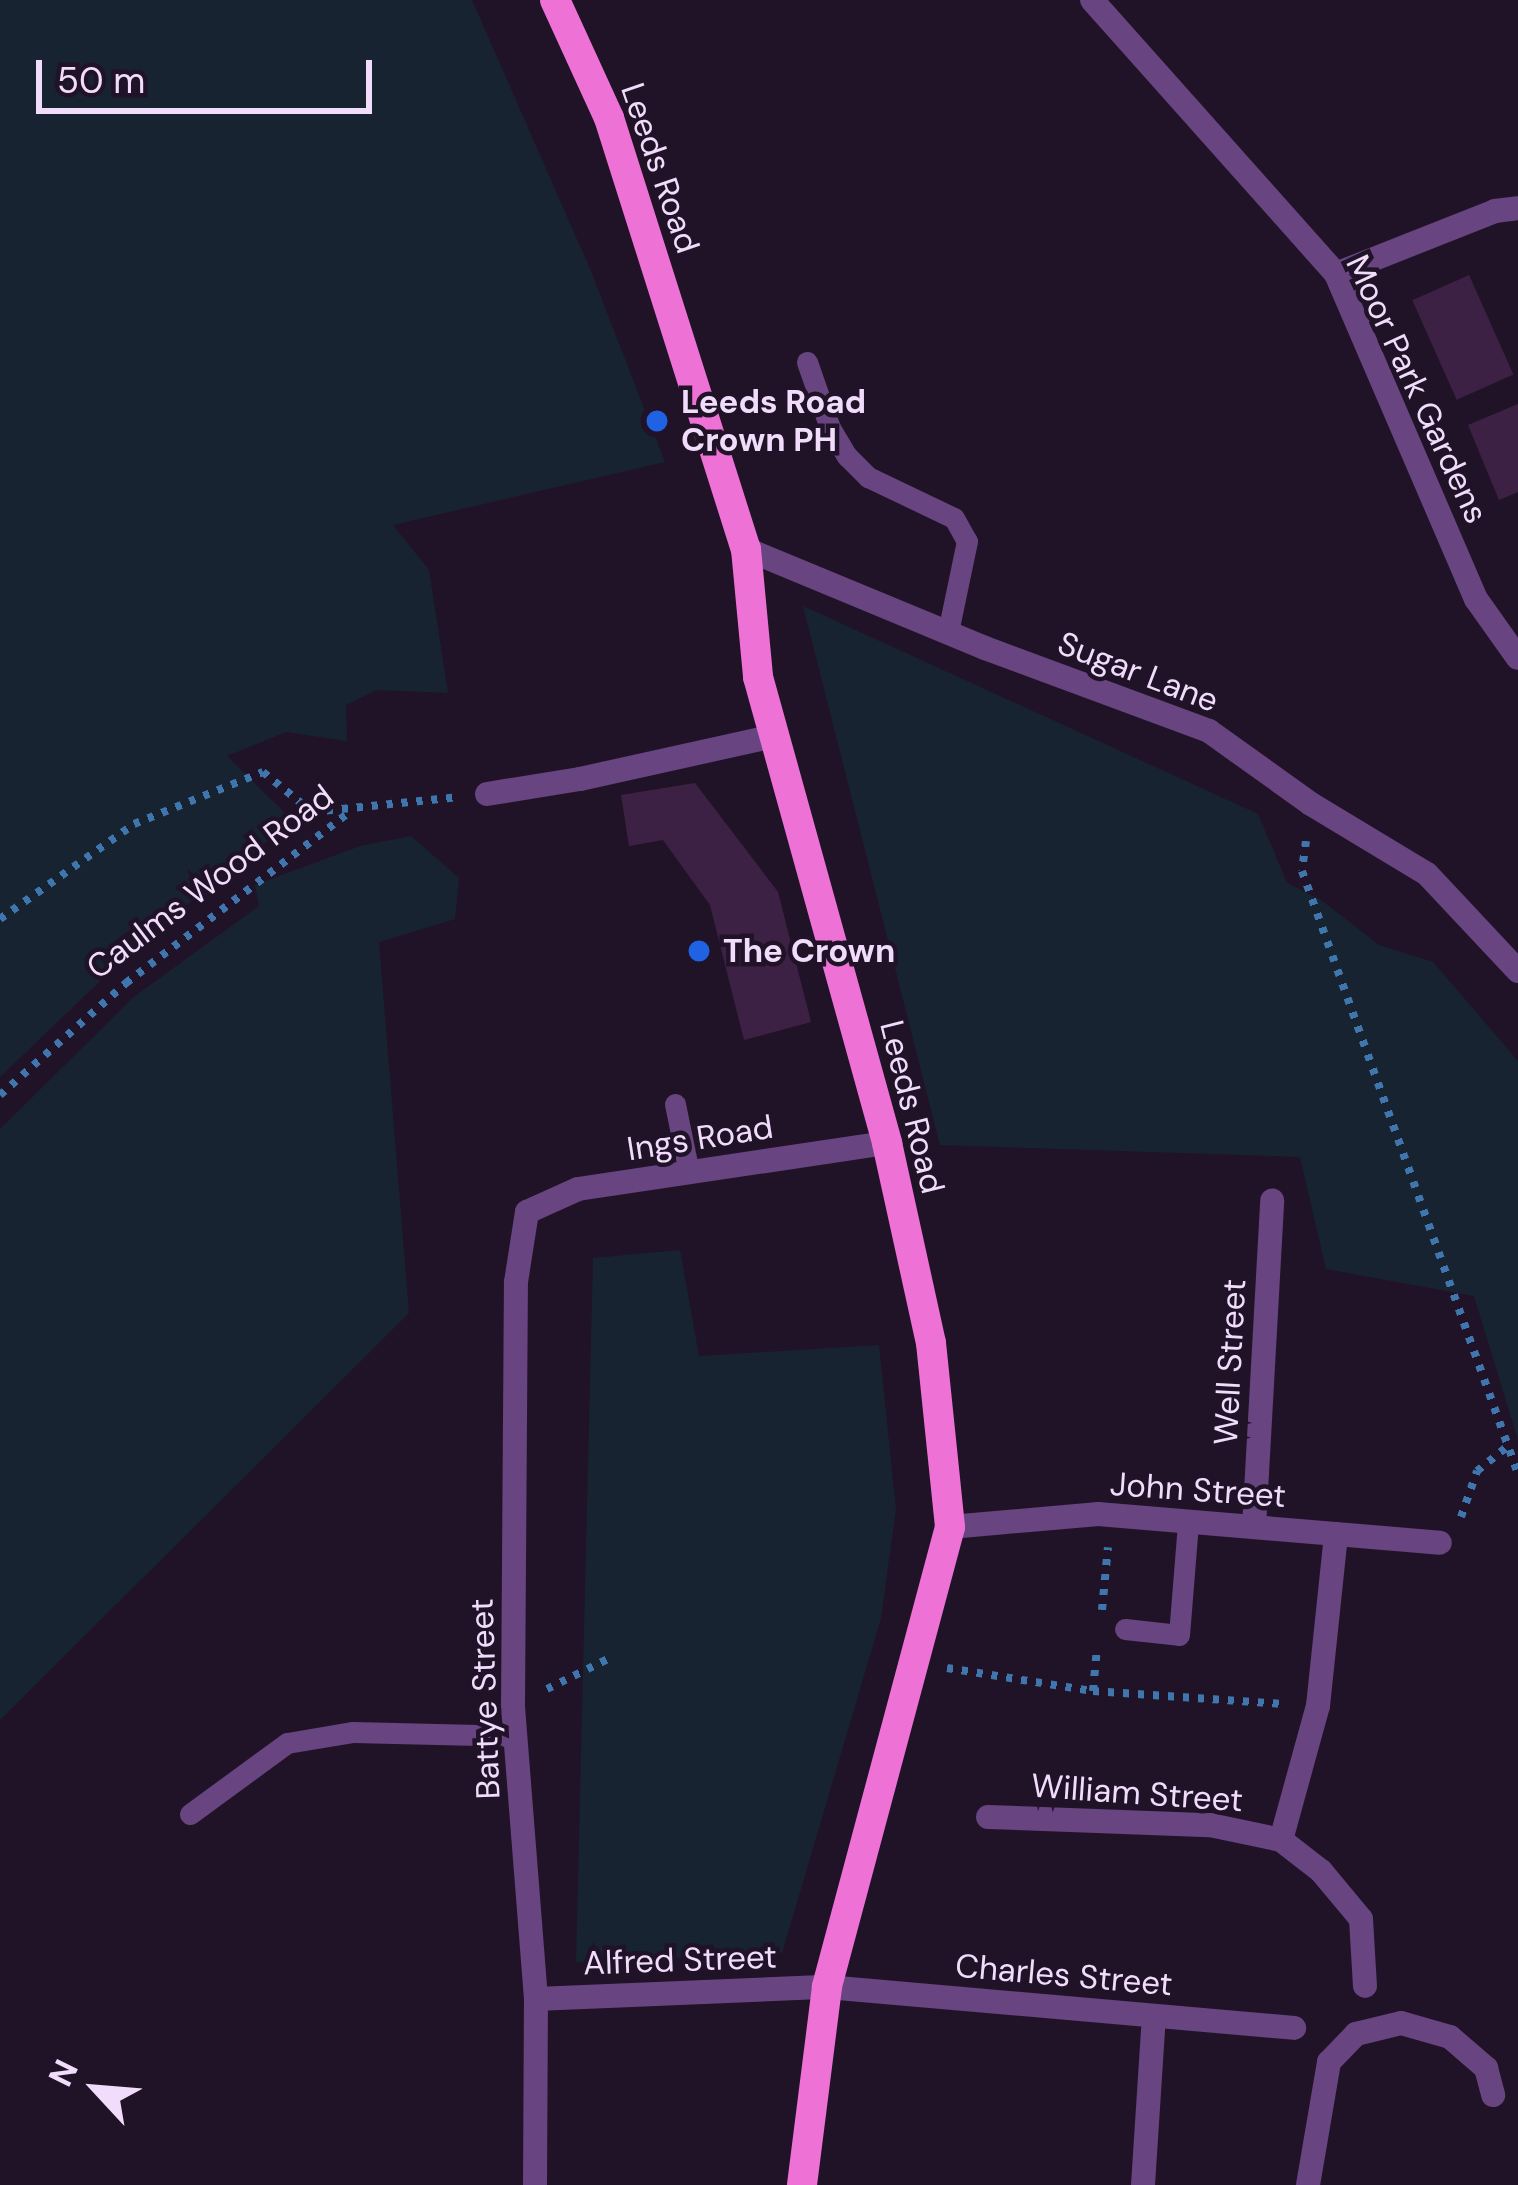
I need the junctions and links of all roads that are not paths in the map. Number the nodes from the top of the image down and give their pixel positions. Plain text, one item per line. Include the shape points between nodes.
1 (555, 0) edge
2 (1092, 0) edge
3 (1518, 208) edge
4 (1336, 274) junction
5 (807, 362) dead end
6 (746, 548) junction
7 (948, 632) junction
8 (1518, 658) edge
9 (774, 736) junction
10 (487, 794) road end
11 (1518, 971) edge
12 (675, 1104) dead end
13 (887, 1143) junction
14 (689, 1173) junction
15 (1272, 1200) dead end
16 (527, 1212) joint
17 (1189, 1522) junction
18 (950, 1527) junction
19 (1254, 1527) junction
20 (1336, 1534) junction
21 (1440, 1543) road end
22 (1125, 1629) dead end
23 (516, 1736) junction
24 (190, 1814) dead end
25 (988, 1816) dead end
26 (1281, 1840) junction
27 (1365, 1986) dead end
28 (827, 1987) junction
29 (536, 1999) junction
30 (1154, 2016) junction
31 (1294, 2028) dead end
32 (1493, 2095) dead end
33 (535, 2185) edge
34 (802, 2185) edge
35 (1143, 2185) edge
36 (1308, 2185) edge

1 - 6 main road, Leeds Road via 609,118
2 - 4 street, Moor Park Gardens
3 - 4 street
4 - 8 street, Moor Park Gardens via 1476,599
5 - 7 lane via 847,456 868,477 954,518 967,541
6 - 7 street, Sugar Lane
6 - 9 main road, Leeds Road via 758,677
7 - 11 street, Sugar Lane via 1209,731 1427,874
9 - 10 street
9 - 13 main road, Leeds Road
12 - 14 lane
13 - 14 street, Ings Road
13 - 18 main road, Leeds Road via 931,1343
14 - 16 street, Ings Road via 578,1189
15 - 19 street, Well Street
16 - 23 street, Battye Street via 516,1282
17 - 18 street, John Street via 1098,1514
17 - 19 street, John Street
17 - 22 lane via 1179,1635
18 - 28 main road, Leeds Road
19 - 20 street, John Street
20 - 21 street, John Street
20 - 26 street, William Street via 1318,1706
23 - 24 lane via 353,1732 287,1743
23 - 29 street, Battye Street
25 - 26 street, William Street via 1210,1825
26 - 27 street, William Street via 1321,1871 1361,1919
28 - 29 street, Alfred Street
28 - 30 street, Charles Street
28 - 34 main road, Leeds Road
29 - 33 street, Battye Street
30 - 31 street, Charles Street
30 - 35 street
32 - 36 street via 1486,2068 1450,2037 1401,2023 1356,2034 1329,2062

